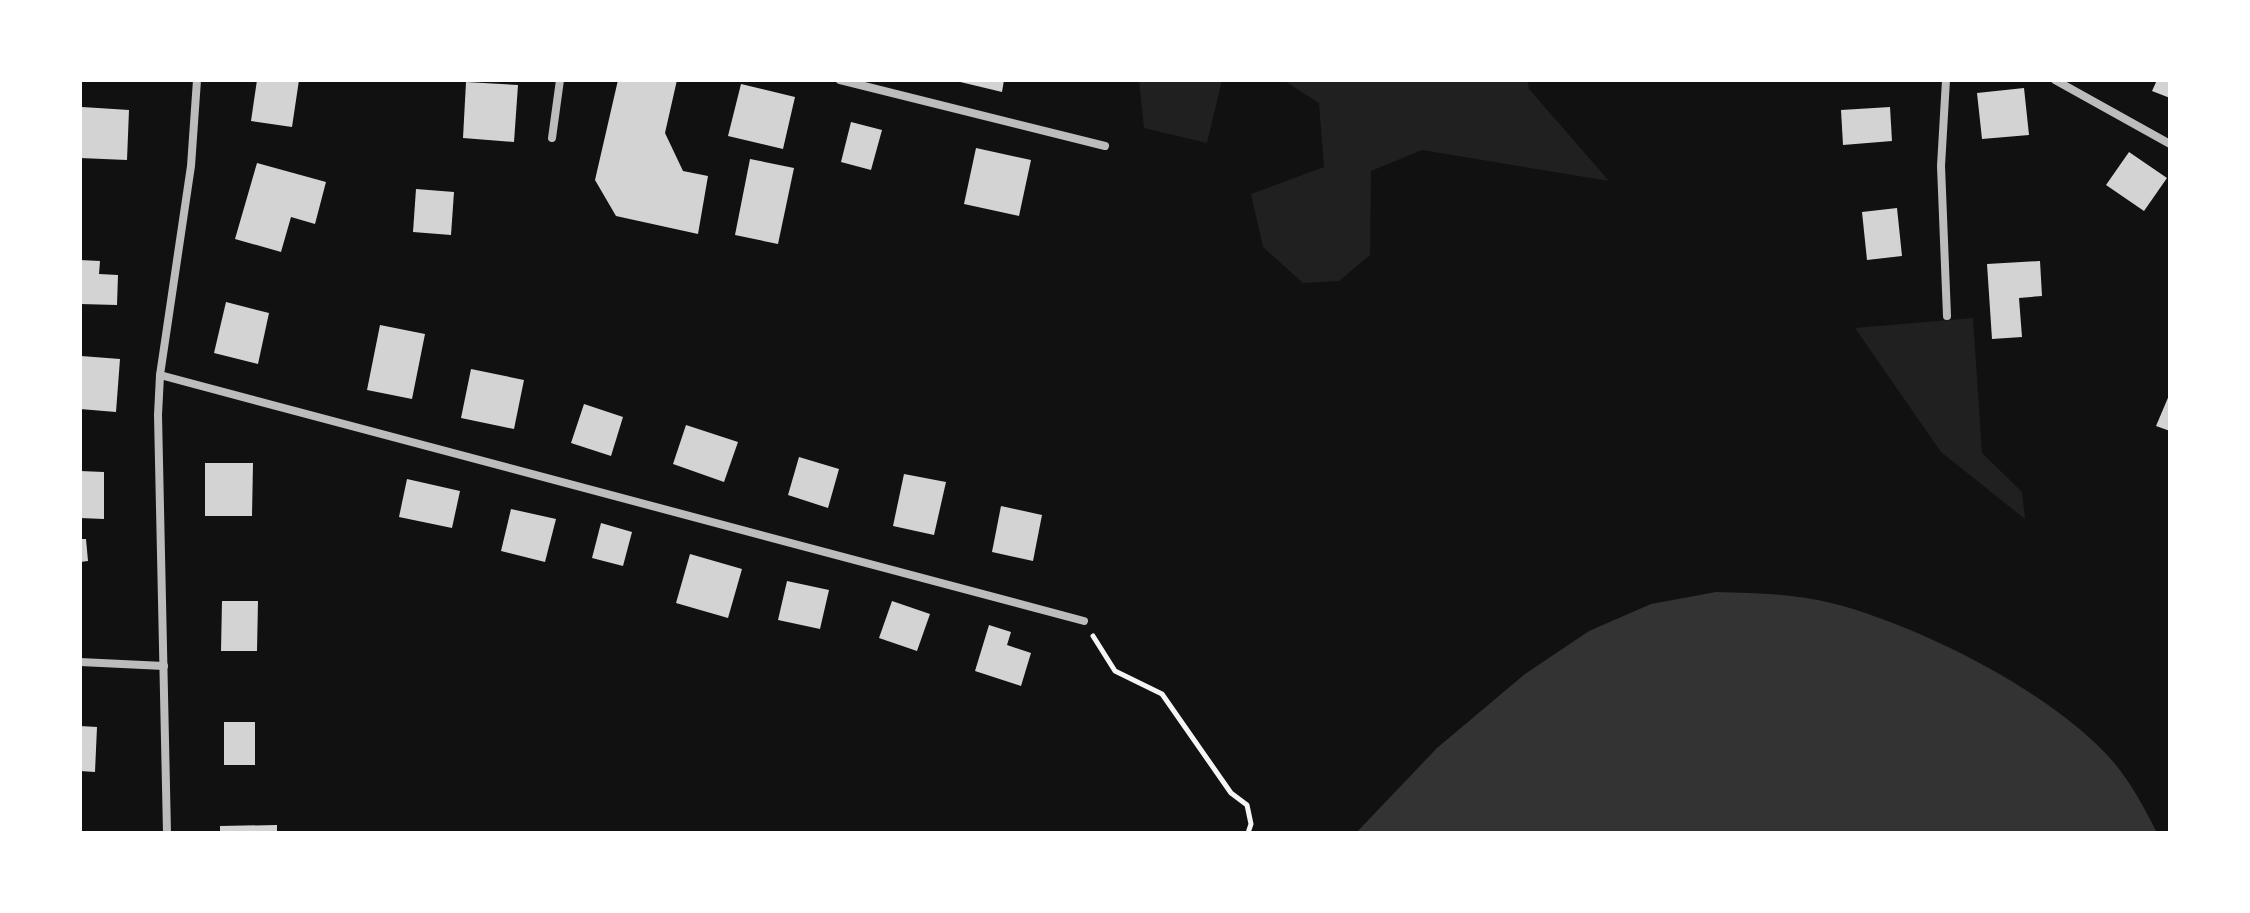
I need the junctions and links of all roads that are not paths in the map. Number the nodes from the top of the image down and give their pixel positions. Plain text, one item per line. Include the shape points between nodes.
1 (197, 80) edge
2 (560, 80) edge
3 (840, 80) edge
4 (1946, 80) edge
5 (2055, 80) edge
6 (552, 138) dead end
7 (2170, 144) edge
8 (1105, 146) dead end
9 (1947, 316) dead end
10 (160, 375) junction
11 (1084, 621) road end
12 (80, 662) edge
13 (164, 666) junction
14 (167, 833) edge

1 - 10 street via 191,166
2 - 6 street
3 - 8 street
4 - 9 street via 1941,166
5 - 7 street
10 - 11 street
10 - 13 street
12 - 13 street
13 - 14 street

